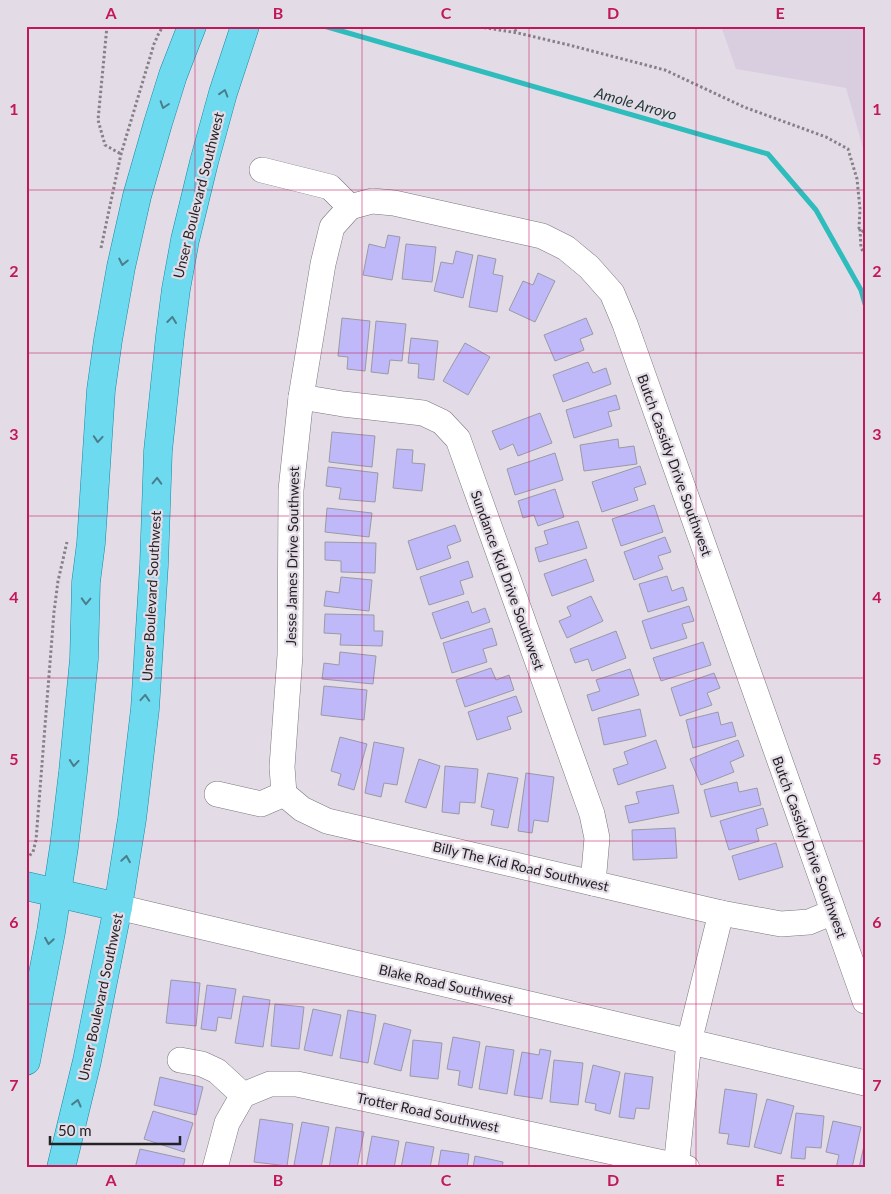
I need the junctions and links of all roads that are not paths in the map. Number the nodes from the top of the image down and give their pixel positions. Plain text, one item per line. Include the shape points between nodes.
1 (192, 26) edge
2 (244, 31) edge
3 (262, 170) dead end
4 (350, 207) junction
5 (301, 397) junction
6 (217, 794) dead end
7 (284, 794) junction
8 (593, 883) junction
9 (26, 886) edge
10 (57, 893) junction
11 (118, 907) junction
12 (834, 912) junction
13 (721, 913) junction
14 (865, 1001) edge
15 (689, 1042) junction
16 (180, 1060) dead end
17 (26, 1061) edge
18 (865, 1083) edge
19 (243, 1096) junction
20 (680, 1167) edge
21 (61, 1168) edge
22 (215, 1168) edge

1 -> 10 main road via 137,196 108,340 86,582 84,659
11 -> 2 main road, Unser Boulevard Southwest via 145,709 158,451 176,289 204,162
3 - 4 street via 330,187
4 - 5 street, Jesse James Drive Southwest via 332,227
4 - 12 street, Butch Cassidy Drive Southwest via 372,201 394,202 542,236 574,254 612,293
5 - 7 street, Jesse James Drive Southwest via 291,490 290,655 282,767
5 - 8 street, Sundance Kid Drive Southwest via 423,413 442,422 458,439 592,814 598,838
6 - 7 street via 261,804
7 - 8 street, Billy The Kid Road Southwest via 302,809 327,821
8 - 13 street, Billy The Kid Road Southwest
9 - 10 main road, Blake Road Southwest
10 - 11 main road, Blake Road Southwest
10 -> 17 main road
11 - 15 street, Blake Road Southwest
21 -> 11 main road, Unser Boulevard Southwest via 87,1062
12 - 13 street, Billy The Kid Road Southwest via 809,922 781,924
12 - 14 street, Butch Cassidy Drive Southwest
13 - 15 street
15 - 18 street, Blake Road Southwest
15 - 20 street
16 - 19 street via 217,1071
19 - 20 street, Trotter Road Southwest via 270,1084 297,1084
19 - 22 street via 227,1123

